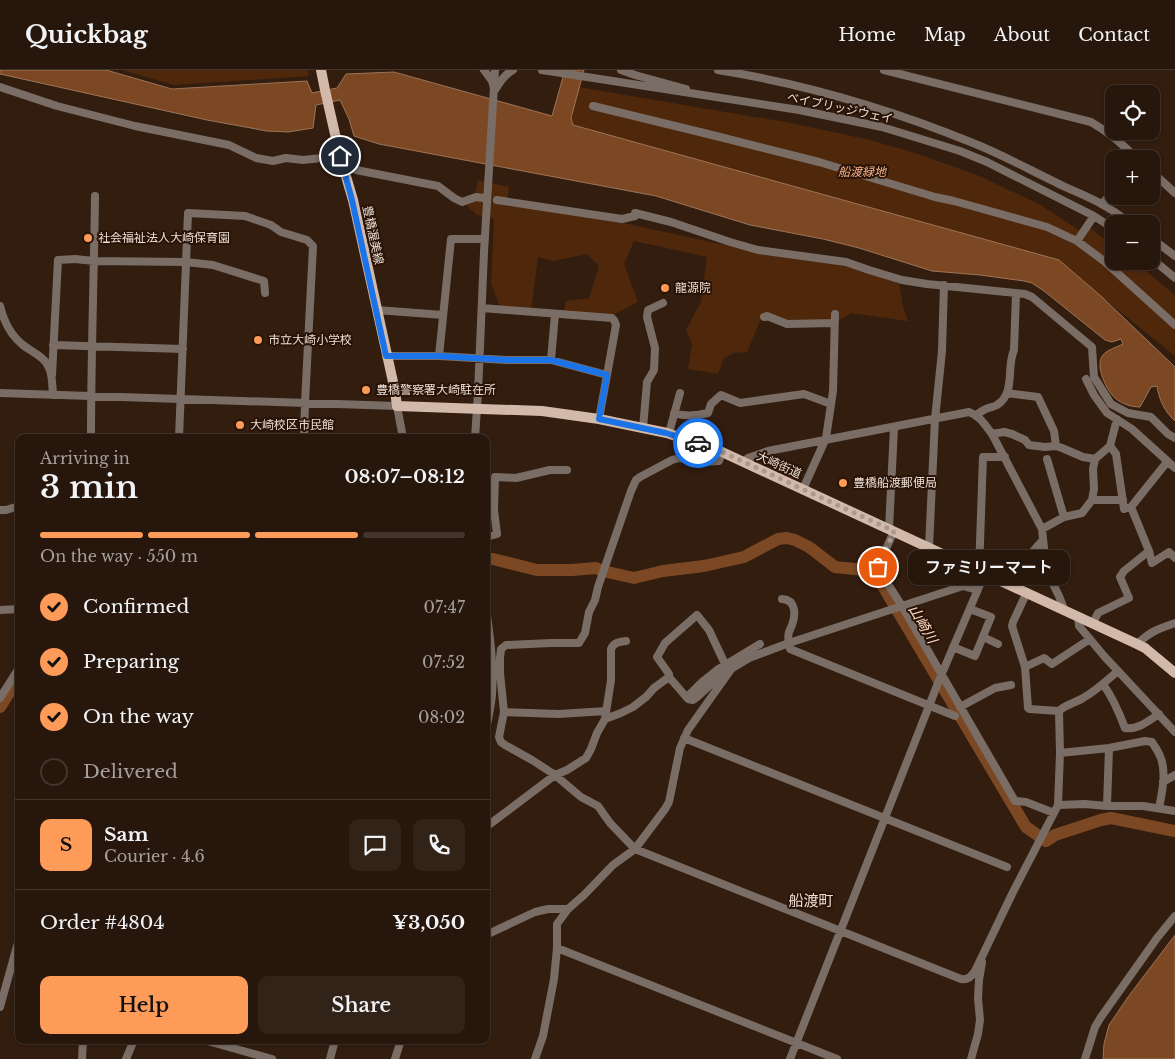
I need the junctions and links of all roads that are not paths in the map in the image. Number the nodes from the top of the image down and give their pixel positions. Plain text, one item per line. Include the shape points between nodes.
1 (484, 70) edge
2 (495, 70) edge
3 (513, 70) edge
4 (542, 70) edge
5 (621, 70) edge
6 (718, 70) edge
7 (885, 70) edge
8 (321, 71) edge
9 (0, 87) edge
10 (495, 90) junction
11 (707, 95) junction
12 (593, 106) dead end
13 (1129, 150) edge
14 (341, 158) junction
15 (1160, 180) edge
16 (1175, 193) edge
17 (95, 196) dead end
18 (483, 198) dead end
19 (498, 200) dead end
20 (1105, 200) edge
21 (1102, 204) junction
22 (1118, 215) edge
23 (1094, 216) junction
24 (1105, 223) edge
25 (485, 239) junction
26 (1077, 241) junction
27 (1160, 245) edge
28 (1175, 256) edge
29 (94, 261) junction
30 (186, 262) junction
31 (1160, 266) edge
32 (1175, 278) edge
33 (944, 286) junction
34 (265, 293) dead end
35 (1016, 294) junction
36 (663, 303) dead end
37 (0, 306) edge
38 (482, 308) junction
39 (377, 310) junction
40 (555, 314) junction
41 (835, 314) dead end
42 (443, 315) junction
43 (764, 317) dead end
44 (834, 323) junction
45 (1175, 325) edge
46 (54, 345) junction
47 (92, 346) junction
48 (183, 349) junction
49 (386, 356) junction
50 (439, 356) junction
51 (480, 358) junction
52 (551, 360) junction
53 (52, 375) junction
54 (607, 375) junction
55 (1086, 379) dead end
56 (0, 393) edge
57 (1007, 393) junction
58 (680, 394) dead end
59 (53, 395) junction
60 (91, 396) junction
61 (181, 399) junction
62 (305, 403) junction
63 (831, 404) junction
64 (397, 406) junction
65 (478, 409) junction
66 (1120, 409) junction
67 (674, 413) junction
68 (976, 414) junction
69 (1116, 418) junction
70 (599, 419) junction
71 (936, 419) junction
72 (643, 428) junction
73 (894, 428) junction
74 (669, 433) junction
75 (91, 434) edge
76 (179, 434) edge
77 (304, 434) edge
78 (402, 434) edge
79 (475, 434) edge
80 (992, 434) junction
81 (1175, 438) edge
82 (824, 441) junction
83 (1056, 446) junction
84 (1110, 446) junction
85 (722, 452) junction
86 (1005, 457) junction
87 (1047, 459) dead end
88 (1094, 459) junction
89 (743, 462) junction
90 (1167, 462) junction
91 (1175, 468) edge
92 (567, 470) dead end
93 (803, 489) junction
94 (1092, 500) junction
95 (1123, 500) junction
96 (15, 507) edge
97 (1131, 507) junction
98 (0, 510) edge
99 (1064, 517) junction
100 (1042, 529) junction
101 (891, 530) junction
102 (490, 536) edge
103 (1043, 540) junction
104 (929, 548) junction
105 (1149, 551) junction
106 (1175, 558) edge
107 (982, 572) junction
108 (1006, 582) junction
109 (977, 590) junction
110 (1027, 592) junction
111 (782, 599) dead end
112 (898, 607) junction
113 (15, 609) edge
114 (970, 609) junction
115 (1064, 609) junction
116 (0, 610) edge
117 (1078, 616) junction
118 (1093, 623) junction
119 (1175, 623) edge
120 (983, 637) junction
121 (1090, 639) junction
122 (626, 641) dead end
123 (789, 643) junction
124 (760, 644) dead end
125 (998, 644) dead end
126 (1137, 644) junction
127 (953, 647) junction
128 (729, 666) junction
129 (1025, 667) junction
130 (490, 668) edge
131 (1118, 671) junction
132 (1175, 672) edge
133 (500, 673) junction
134 (15, 674) edge
135 (490, 677) edge
136 (669, 677) junction
137 (940, 680) junction
138 (1103, 684) junction
139 (1011, 685) dead end
140 (0, 698) edge
141 (490, 707) edge
142 (929, 707) junction
143 (960, 707) junction
144 (1058, 711) junction
145 (504, 712) junction
146 (1159, 714) junction
147 (606, 715) junction
148 (955, 716) dead end
149 (1141, 726) junction
150 (1175, 732) edge
151 (684, 738) junction
152 (1145, 741) junction
153 (1109, 748) junction
154 (1060, 753) junction
155 (1175, 775) edge
156 (555, 776) junction
157 (1163, 782) junction
158 (1058, 805) junction
159 (1107, 806) junction
160 (1159, 808) junction
161 (1175, 811) edge
162 (1054, 813) junction
163 (885, 817) junction
164 (490, 824) edge
165 (635, 849) junction
166 (1007, 867) dead end
167 (568, 909) junction
168 (1175, 916) edge
169 (840, 931) junction
170 (490, 933) edge
171 (557, 948) junction
172 (984, 952) junction
173 (15, 953) edge
174 (0, 1007) edge
175 (796, 1043) junction
176 (83, 1044) edge
177 (132, 1044) edge
178 (218, 1044) edge
179 (334, 1044) edge
180 (400, 1044) edge
181 (82, 1059) edge
182 (126, 1059) edge
183 (272, 1059) edge
184 (330, 1059) edge
185 (395, 1059) edge
186 (535, 1059) edge
187 (790, 1059) edge
188 (837, 1059) edge
189 (970, 1059) edge
190 (1085, 1059) edge

1 - 10 street
2 - 10 street
3 - 10 street
4 - 11 street, ベイブリッジウェイ
5 - 11 street
6 - 21 street, ベイブリッジウェイ via 817,90 916,121 973,143
7 - 13 street via 1091,122
8 - 14 main road, 豊橋渥美線
9 - 14 street via 57,106 229,145 256,158 273,161
10 - 25 street
11 - 23 street, ベイブリッジウェイ via 851,120 920,138 987,162
12 - 26 street via 820,162 1047,227
14 - 18 street via 353,156 356,170 438,186 462,202
14 - 39 main road, 豊橋渥美線
15 - 16 street
17 - 29 street
19 - 33 street via 622,219 635,216 635,213 758,250 846,262 902,280
20 - 21 street
21 - 22 street, ベイブリッジウェイ
23 - 24 street, ベイブリッジウェイ
23 - 26 street
25 - 38 street
25 - 42 street via 451,239
26 - 45 street
27 - 28 street
29 - 30 street
29 - 46 street via 58,260
29 - 47 street
30 - 34 street via 213,265 264,281
30 - 48 street
30 - 62 street via 188,213 245,216 307,240 313,246
31 - 32 street
33 - 35 street
33 - 71 street
35 - 57 street via 1014,350
35 - 66 street via 1032,297 1092,347 1094,377 1111,404
36 - 72 street via 648,310 655,348 654,370 647,382
37 - 53 street via 4,322 14,336 46,362
38 - 40 street
38 - 51 street
39 - 42 street
39 - 49 main road, 豊橋渥美線
40 - 52 street
40 - 54 street via 614,320 616,325
41 - 44 street
42 - 50 street
43 - 44 street via 787,324
44 - 63 street
46 - 47 street
46 - 53 street
47 - 48 street
47 - 60 street
48 - 61 street
49 - 50 street
49 - 64 main road, 豊橋渥美線
50 - 51 street
51 - 52 street
51 - 65 street
52 - 54 street
53 - 59 street
54 - 70 street
55 - 69 street via 1107,413
56 - 59 street
57 - 68 street via 998,405
57 - 83 street via 1038,397 1054,431
58 - 67 street
59 - 60 street
60 - 61 street
60 - 75 street
61 - 62 street
61 - 76 street
62 - 64 street
62 - 77 street
63 - 67 street via 804,394 740,403 721,395 711,404 708,413 695,416
63 - 82 street
64 - 65 main road, 大崎街道
64 - 78 street
65 - 70 main road, 大崎街道 via 542,411
65 - 79 street
66 - 69 street
66 - 81 street via 1151,417
67 - 74 street
68 - 71 street via 969,412
68 - 80 street
69 - 84 street
69 - 90 street
70 - 72 main road, 大崎街道
71 - 73 street
71 - 104 street
72 - 74 main road, 大崎街道
73 - 82 street
73 - 101 street
74 - 85 main road, 大崎街道
80 - 83 street via 1004,432 1030,445
80 - 86 street
82 - 89 street via 768,452
82 - 93 street
83 - 88 street
84 - 88 street
84 - 95 street via 1116,454
85 - 89 main road, 大崎街道
85 - 133 street via 719,460 672,460 636,480 579,643 506,645 501,648
86 - 100 street
86 - 107 street via 983,456
87 - 99 street
88 - 94 street
89 - 93 main road, 大崎街道
90 - 91 street
90 - 97 street
92 - 102 street via 550,470 516,478 495,477 497,534
93 - 101 main road, 大崎街道
94 - 95 street
94 - 99 street via 1082,513
95 - 97 street via 1124,509
96 - 98 street
97 - 105 street
99 - 100 street
100 - 103 street
101 - 104 main road, 大崎街道
101 - 112 street via 878,567
103 - 108 street
103 - 115 street via 1046,567
104 - 107 main road, 大崎街道
105 - 106 street via 1152,563 1169,552
105 - 118 street via 1120,577 1130,598 1098,613
107 - 108 main road, 大崎街道
107 - 109 street
108 - 110 main road, 大崎街道
109 - 112 street via 963,586
109 - 114 street
110 - 115 main road, 大崎街道
110 - 129 street via 1012,626
111 - 123 street via 789,600 794,609
112 - 123 street
112 - 137 street
113 - 116 street
114 - 120 street via 991,618
114 - 127 street
115 - 117 main road, 大崎街道
117 - 118 main road, 大崎街道
117 - 121 street via 1079,626
118 - 126 main road, 大崎街道
119 - 126 street via 1157,628
120 - 125 street
120 - 127 street via 975,656
121 - 129 street via 1052,664 1044,658
121 - 131 street
122 - 147 street via 616,643 612,649
123 - 128 street
123 - 142 street via 790,649
124 - 128 street
126 - 132 main road, 大崎街道
127 - 137 street
128 - 136 street via 692,700
128 - 136 street via 709,630 696,615 665,643 657,657
128 - 151 street
129 - 144 street via 1029,709
130 - 133 street
131 - 138 street
131 - 146 street
133 - 145 street
134 - 140 street
135 - 141 street
136 - 147 street via 634,707
137 - 142 street
137 - 143 street
138 - 144 street
138 - 149 street via 1116,704 1125,728
139 - 143 street via 995,688
142 - 148 street
142 - 163 street
143 - 162 street via 1015,801
144 - 154 street
145 - 147 street
145 - 156 street via 501,742
146 - 149 street
146 - 150 street
147 - 156 street via 586,758
149 - 152 street
151 - 163 street
151 - 165 street via 667,806
152 - 153 street
152 - 157 street via 1152,742 1161,758
153 - 154 street
153 - 159 street
154 - 158 street
155 - 157 street
156 - 164 street
156 - 165 street via 598,806
157 - 160 street
158 - 159 street
158 - 162 street
159 - 160 street
160 - 161 street
162 - 172 street
163 - 166 street
163 - 169 street
165 - 167 street via 613,865
165 - 169 street
167 - 170 street via 534,912
167 - 171 street via 558,924
168 - 190 street via 1095,1027
169 - 172 street via 966,980 971,977
169 - 175 street
171 - 175 street
171 - 186 street via 545,1026
172 - 189 street via 979,980 980,1020
173 - 174 street
175 - 187 street
175 - 188 street
176 - 181 street
177 - 182 street
178 - 183 street
179 - 184 street
180 - 185 street

